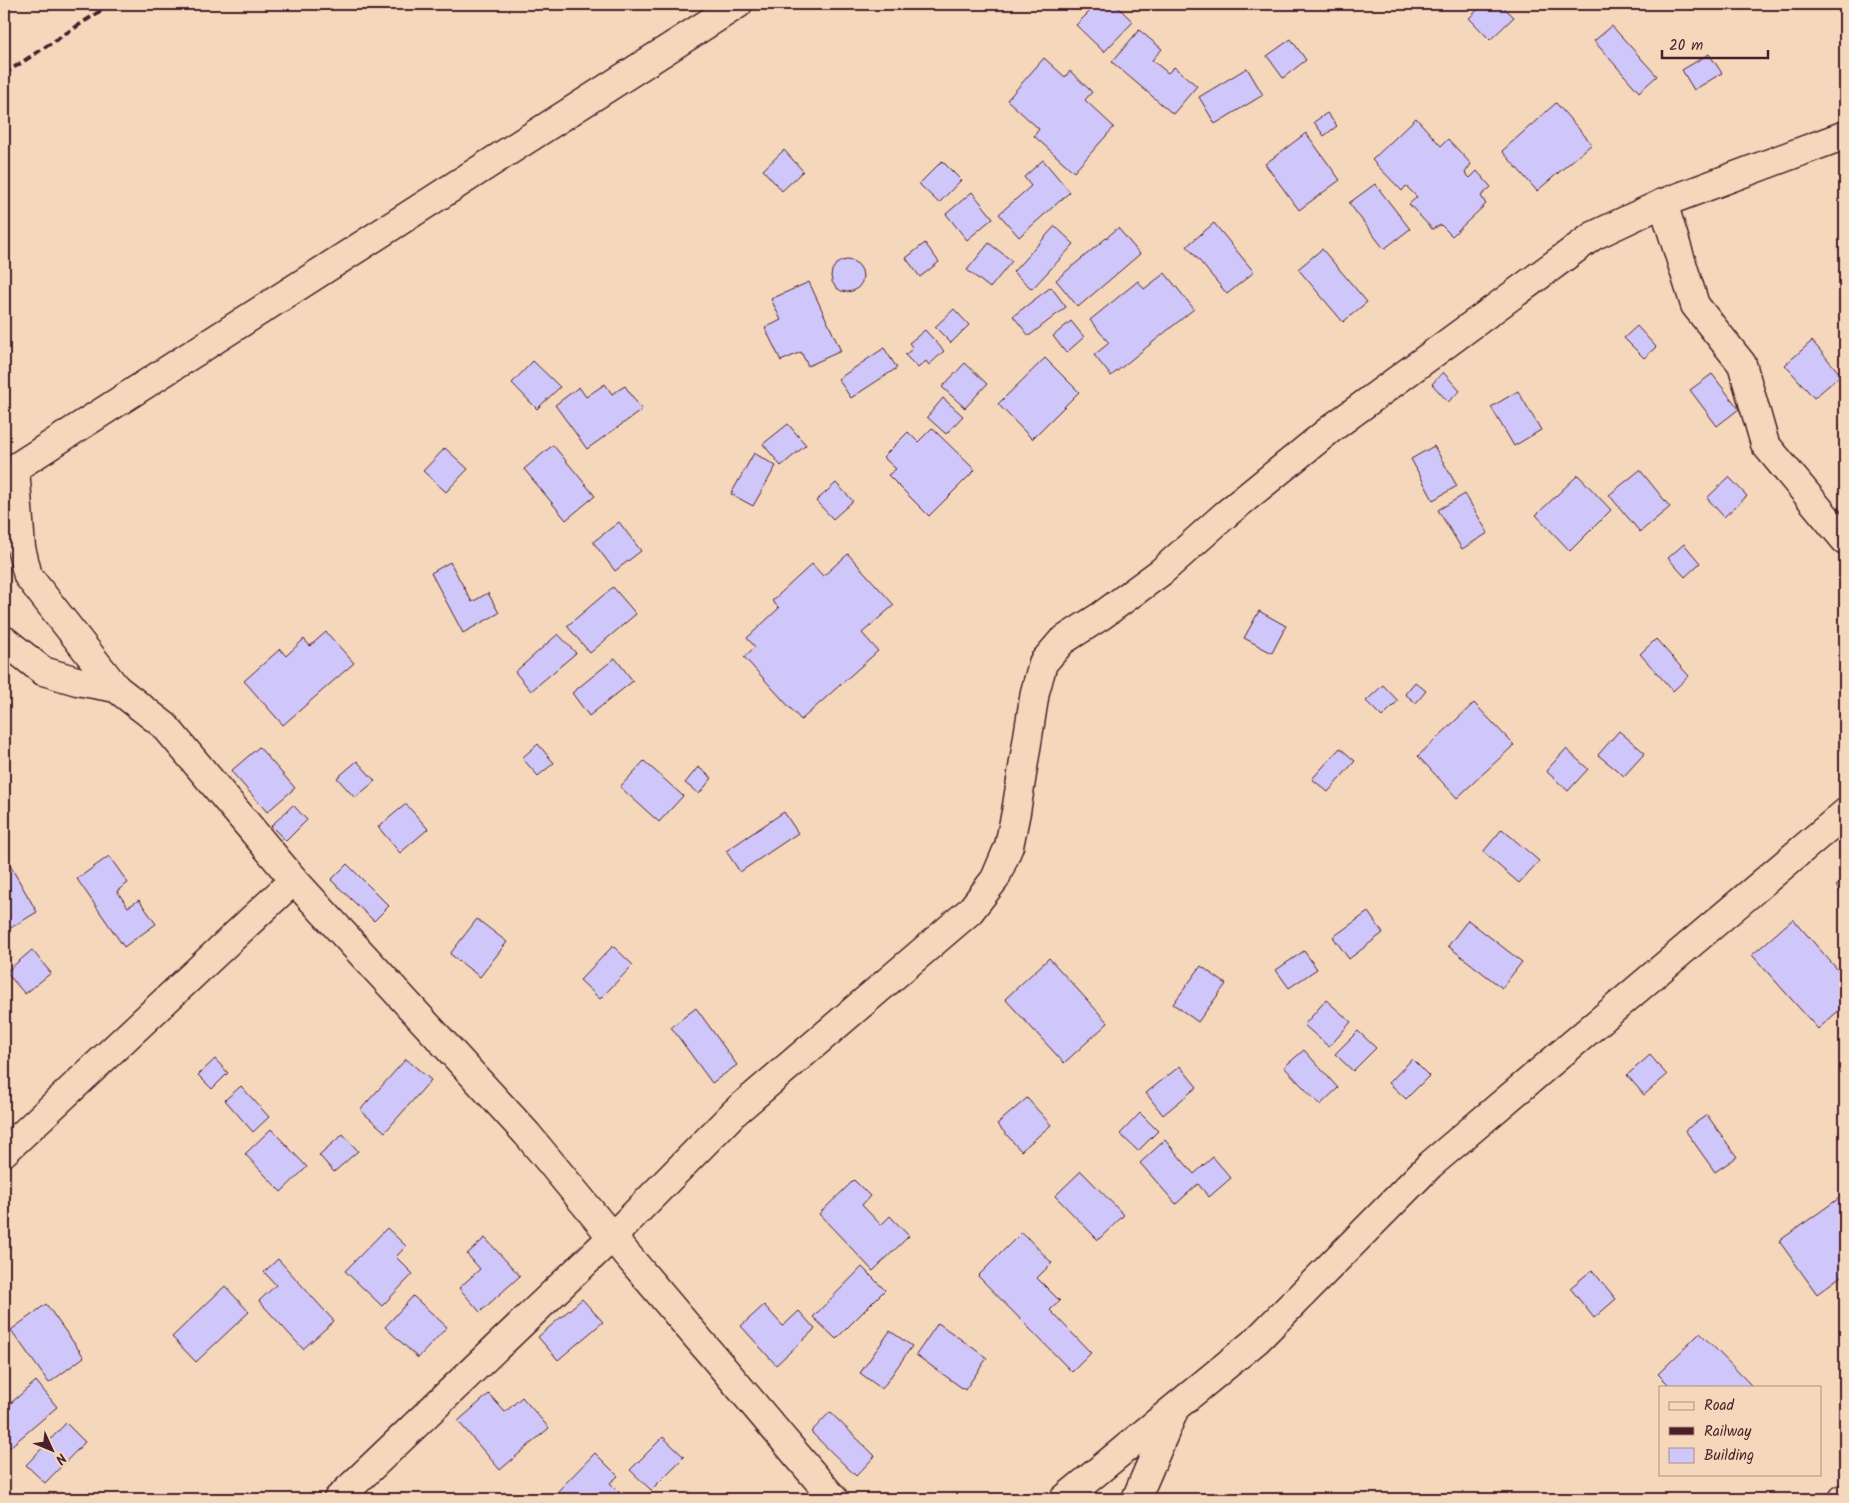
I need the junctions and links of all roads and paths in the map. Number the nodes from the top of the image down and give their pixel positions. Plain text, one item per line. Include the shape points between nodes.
1 (738, 4) edge
2 (1845, 135) edge
3 (1663, 203) junction
4 (10, 472) edge
5 (1845, 540) edge
6 (4, 640) edge
7 (116, 688) junction
8 (1845, 813) edge
9 (294, 880) junction
10 (4, 1152) edge
11 (612, 1237) junction
12 (1175, 1408) junction
13 (338, 1499) edge
14 (834, 1499) edge
15 (1064, 1499) edge
16 (1136, 1499) edge

1 - 4 street
2 - 3 street
3 - 5 street via 1695,305 1742,364 1765,444
3 - 11 street via 1593,236 1332,428 1161,572 1062,641 1043,664 1040,673 1009,846 995,879 970,911 734,1113
4 - 7 street via 28,576
6 - 7 street via 43,671 77,682
7 - 9 street via 165,726
8 - 12 street via 1430,1165 1257,1340
9 - 10 street
9 - 11 street via 527,1134
11 - 13 street
11 - 14 street
12 - 15 street
12 - 16 street

